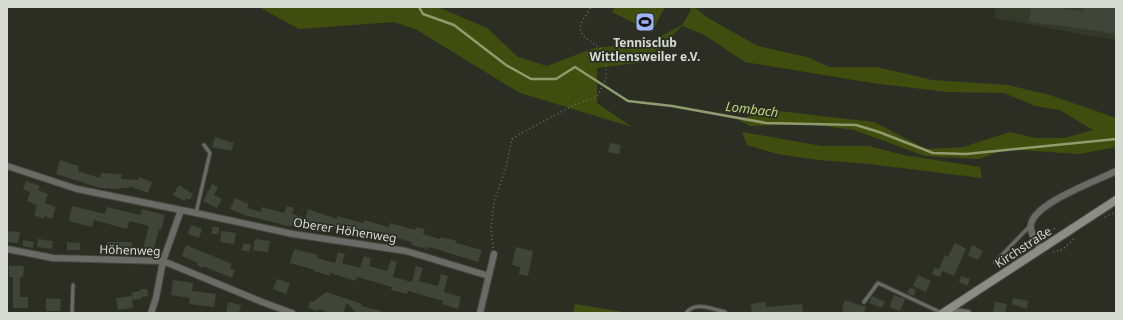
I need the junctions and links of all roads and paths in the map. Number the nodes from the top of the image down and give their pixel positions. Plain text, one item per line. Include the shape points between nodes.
1 (591, 7) edge
2 (204, 145) dead end
3 (7, 166) edge
4 (1116, 171) edge
5 (1116, 200) edge
6 (181, 210) junction
7 (196, 212) junction
8 (1031, 225) junction
9 (7, 249) edge
10 (1041, 249) junction
11 (494, 254) joint
12 (163, 261) junction
13 (995, 262) dead end
14 (489, 276) junction
15 (73, 285) dead end
16 (864, 302) dead end
17 (944, 312) edge
18 (72, 313) edge
19 (151, 313) edge
20 (292, 313) edge
21 (480, 313) edge
22 (686, 313) edge
23 (726, 313) edge
24 (968, 313) edge

1 - 11 path via 580,25 582,35 606,53 606,80 597,97 576,104 512,139 506,168 494,202 491,228
2 - 7 lane via 210,153
3 - 6 street, Oberer Höhenweg via 77,189
4 - 8 street via 1058,197 1035,215
5 - 10 street, Kirchstraße
6 - 7 street, Oberer Höhenweg
6 - 12 street
7 - 14 street, Oberer Höhenweg via 293,234 406,251
8 - 10 street via 1032,235
8 - 13 lane
9 - 12 street, Höhenweg via 53,258
10 - 17 street, Kirchstraße
11 - 14 street
12 - 19 street
12 - 20 street, Höhenweg
14 - 21 street
15 - 18 lane
16 - 17 lane via 878,283
17 - 24 street
22 - 23 lane via 690,308 697,306

